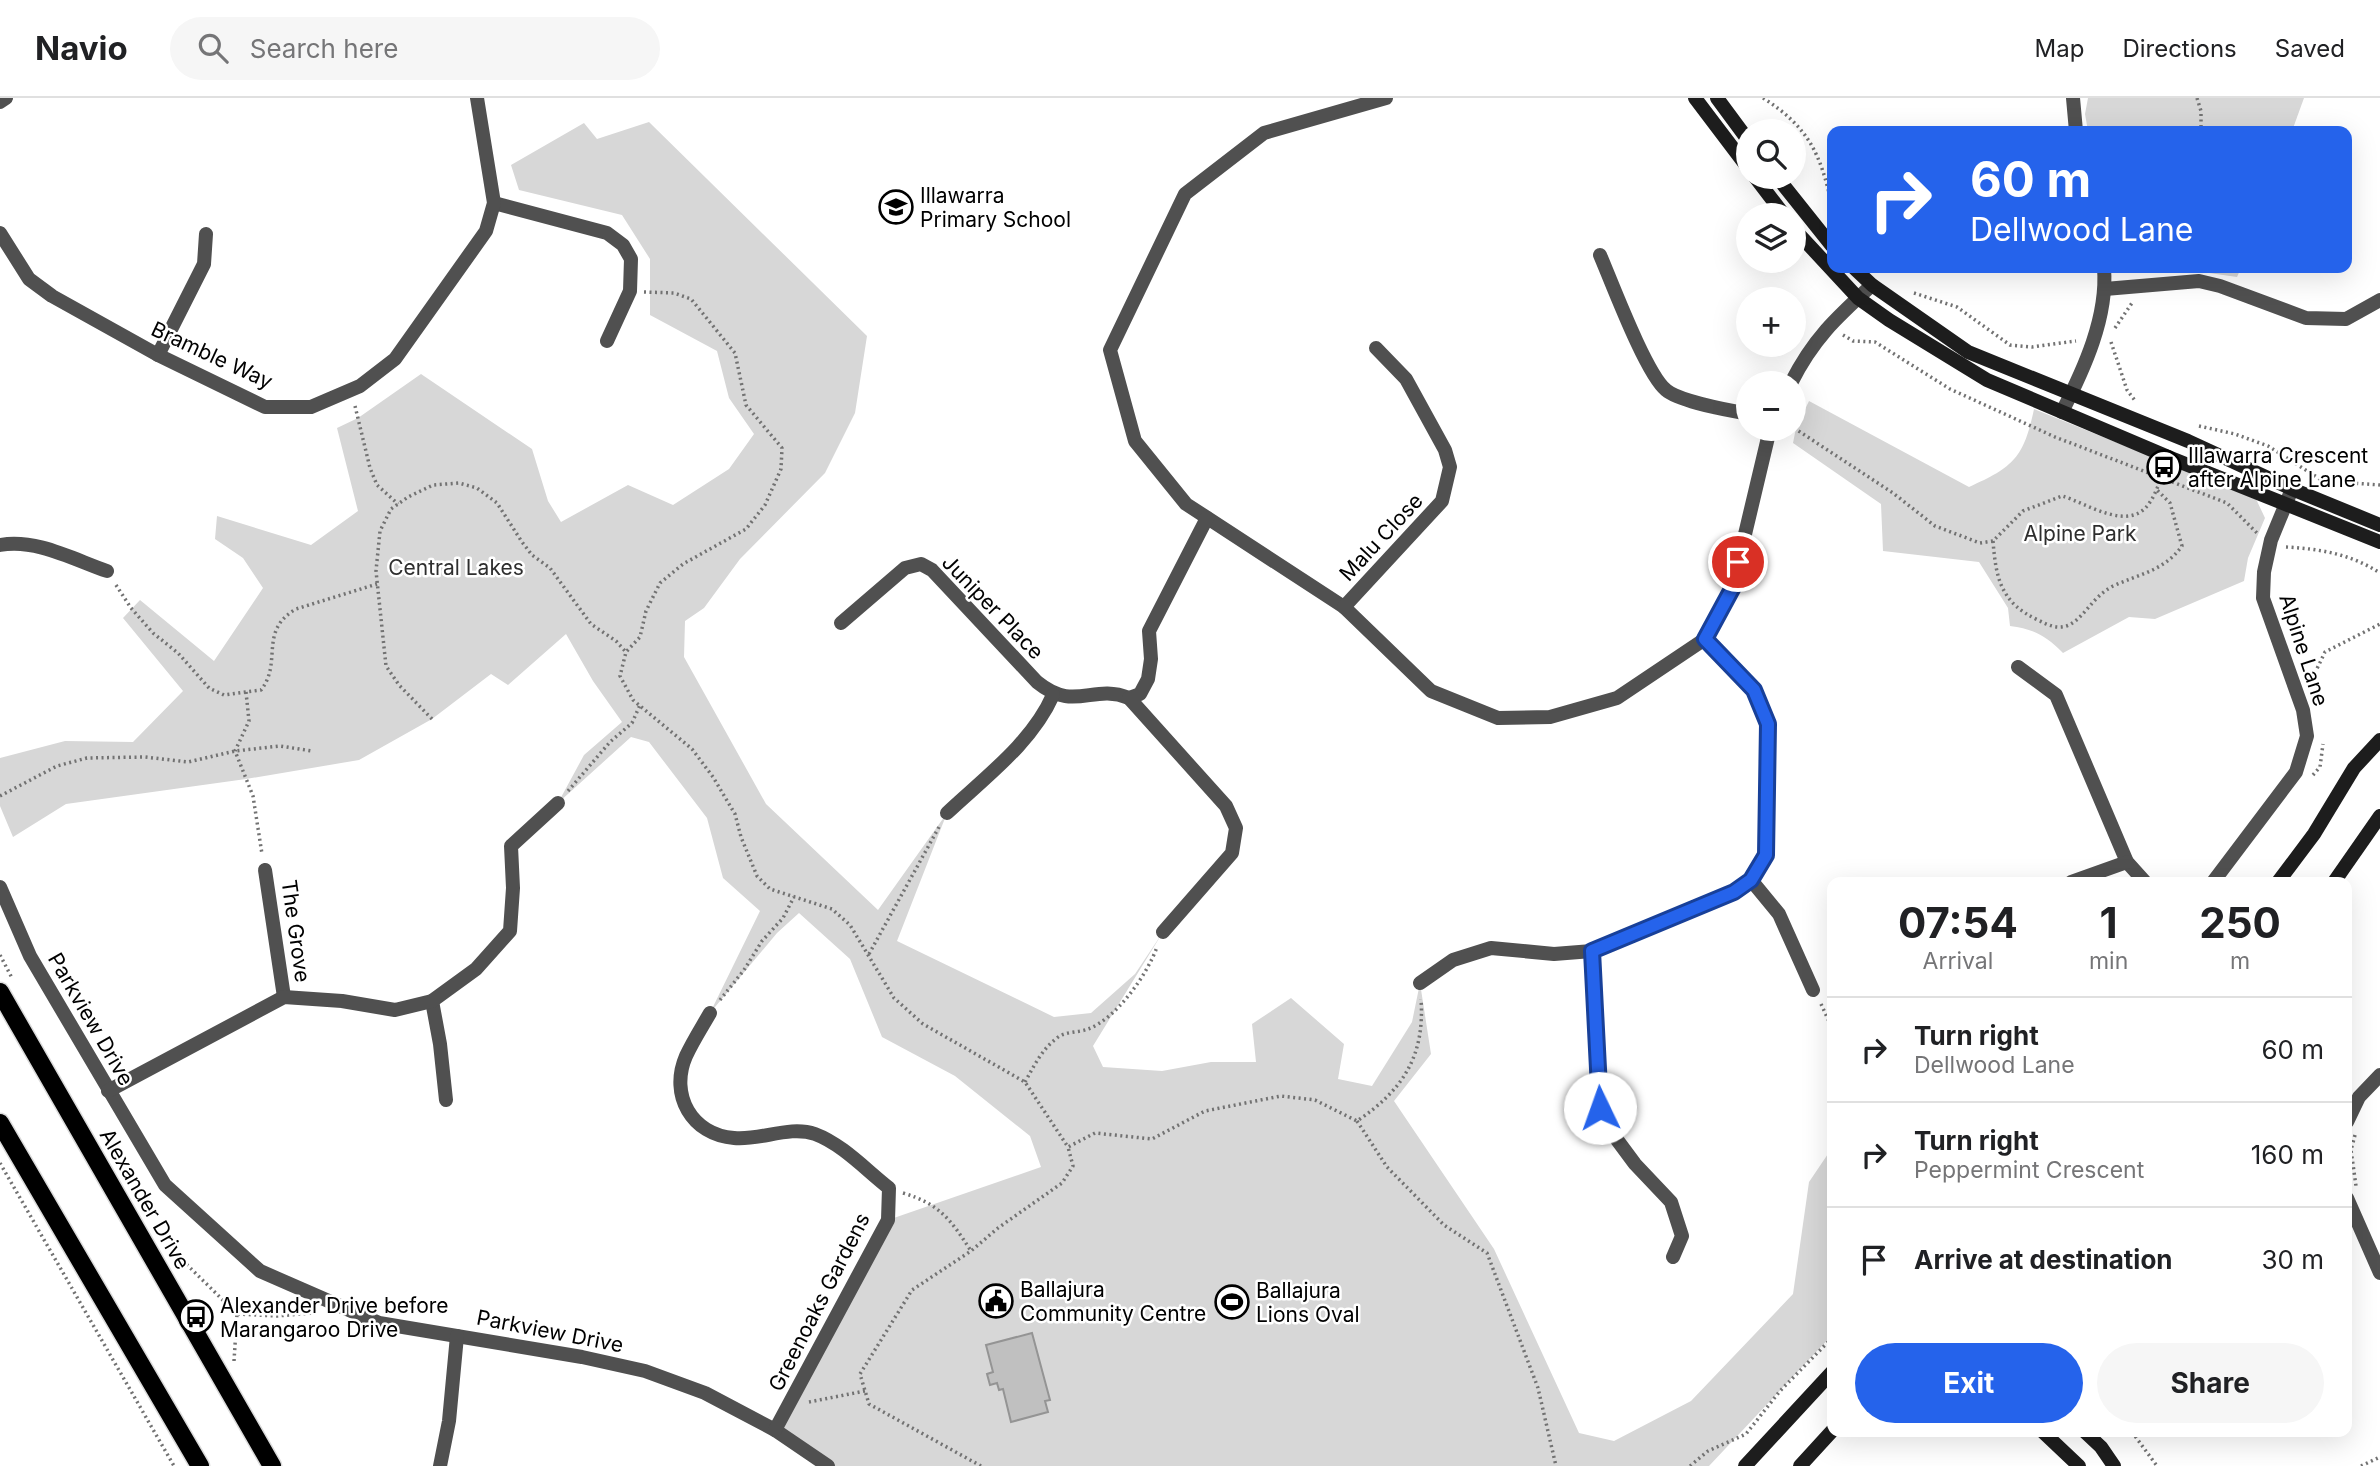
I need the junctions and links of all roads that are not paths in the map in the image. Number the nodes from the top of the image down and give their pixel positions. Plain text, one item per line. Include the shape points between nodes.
1 (6, 98) edge
2 (478, 98) edge
3 (1330, 98) edge
4 (1386, 98) edge
5 (1695, 98) edge
6 (1717, 98) edge
7 (2073, 98) edge
8 (0, 102) edge
9 (1333, 113) junction
10 (1736, 124) edge
11 (2076, 126) edge
12 (1736, 152) edge
13 (1764, 189) edge
14 (1787, 189) edge
15 (494, 203) junction
16 (1775, 203) edge
17 (0, 233) edge
18 (206, 234) dead end
19 (1827, 240) edge
20 (1806, 242) edge
21 (1600, 255) dead end
22 (1827, 265) edge
23 (1834, 273) edge
24 (1859, 273) edge
25 (2104, 273) edge
26 (1872, 285) junction
27 (2105, 289) junction
28 (1857, 298) junction
29 (2380, 300) edge
30 (607, 341) dead end
31 (1376, 348) dead end
32 (158, 355) junction
33 (1797, 371) edge
34 (2072, 393) junction
35 (1736, 411) edge
36 (2062, 412) junction
37 (1767, 441) edge
38 (2292, 489) junction
39 (2285, 505) junction
40 (1207, 518) junction
41 (2380, 525) edge
42 (2380, 542) edge
43 (0, 545) edge
44 (107, 571) road end
45 (1344, 607) junction
46 (841, 623) dead end
47 (1705, 639) junction
48 (2018, 667) dead end
49 (1053, 695) junction
50 (1129, 698) junction
51 (2380, 740) edge
52 (558, 803) road end
53 (947, 813) road end
54 (2380, 816) edge
55 (2127, 862) junction
56 (265, 870) road end
57 (2085, 877) edge
58 (2140, 877) edge
59 (2217, 877) edge
60 (2282, 877) edge
61 (2337, 877) edge
62 (1751, 880) junction
63 (0, 887) edge
64 (1163, 932) road end
65 (1592, 951) junction
66 (1420, 983) road end
67 (1813, 990) road end
68 (0, 992) edge
69 (284, 997) junction
70 (432, 1001) junction
71 (710, 1013) road end
72 (2380, 1075) edge
73 (108, 1091) junction
74 (446, 1100) dead end
75 (0, 1123) edge
76 (2352, 1123) edge
77 (2354, 1198) edge
78 (1673, 1257) dead end
79 (2380, 1273) edge
80 (457, 1336) junction
81 (1827, 1376) edge
82 (775, 1430) junction
83 (1827, 1436) edge
84 (2048, 1437) edge
85 (2090, 1437) edge
86 (200, 1466) edge
87 (271, 1466) edge
88 (440, 1466) edge
89 (828, 1466) edge
90 (1745, 1466) edge
91 (1800, 1466) edge
92 (2079, 1466) edge
93 (2114, 1466) edge

1 - 8 street
2 - 15 street, Bramble Way
3 - 9 street
4 - 9 street
5 - 12 main road
6 - 10 main road
7 - 11 street
9 - 40 street via 1264,133 1185,194 1110,350 1135,441 1186,504
13 - 16 main road
14 - 19 main road
15 - 30 street via 607,233 623,246 631,259 630,291
15 - 32 street, Bramble Way via 486,231 395,359 352,390 311,407 265,407
17 - 32 street, Bramble Way via 29,279
18 - 32 street via 204,264
20 - 22 main road
21 - 35 street via 1649,366 1666,391
23 - 28 main road
24 - 26 main road
25 - 27 street
26 - 28 street
26 - 34 main road via 1968,352
27 - 29 street via 2199,281 2306,318 2346,319
27 - 34 street via 2093,339
28 - 33 street via 1806,352
28 - 36 main road via 1987,380
31 - 45 street, Malu Close via 1406,379 1450,467 1442,501
34 - 36 street
34 - 38 main road
36 - 39 main road
37 - 47 street via 1732,589
38 - 39 street, Alpine Lane
38 - 41 main road
39 - 42 main road
39 - 59 street, Alpine Lane via 2271,540 2263,597 2308,736 2296,772
40 - 45 street
40 - 50 street via 1149,631 1152,659 1148,680 1140,694
43 - 44 street via 49,550
45 - 47 street via 1431,691 1498,718 1550,718 1617,698
46 - 49 street, Juniper Place via 905,568 921,564
47 - 62 street via 1754,690 1768,724 1766,855
48 - 55 street via 2056,695
49 - 50 street via 1070,698 1115,693
49 - 53 street via 1016,748
50 - 64 street via 1226,806 1236,828 1232,853
51 - 60 main road via 2354,768
52 - 70 street via 511,846 510,931 476,969
54 - 61 main road
55 - 57 street
55 - 58 street
56 - 69 street, The Grove
62 - 65 street via 1734,892
62 - 67 street via 1779,914
63 - 73 street, Parkview Drive via 30,956
65 - 66 street via 1554,954 1492,947 1453,960
65 - 78 street via 1600,1108 1635,1164 1671,1202 1682,1236
68 - 87 main road, Alexander Drive
69 - 70 street via 395,1010
69 - 73 street
70 - 74 street
71 - 82 street, Greenoaks Gardens via 685,1058 683,1071 684,1101 698,1125 712,1134 736,1139 812,1133 889,1188 888,1220
72 - 76 street via 2359,1097
73 - 80 street, Parkview Drive via 164,1185 260,1271 379,1323
75 - 86 main road
77 - 79 street
80 - 82 street, Parkview Drive via 645,1371 705,1394
80 - 88 street
81 - 90 main road
82 - 89 street, Parkview Drive
83 - 91 main road
84 - 92 main road
85 - 93 main road

